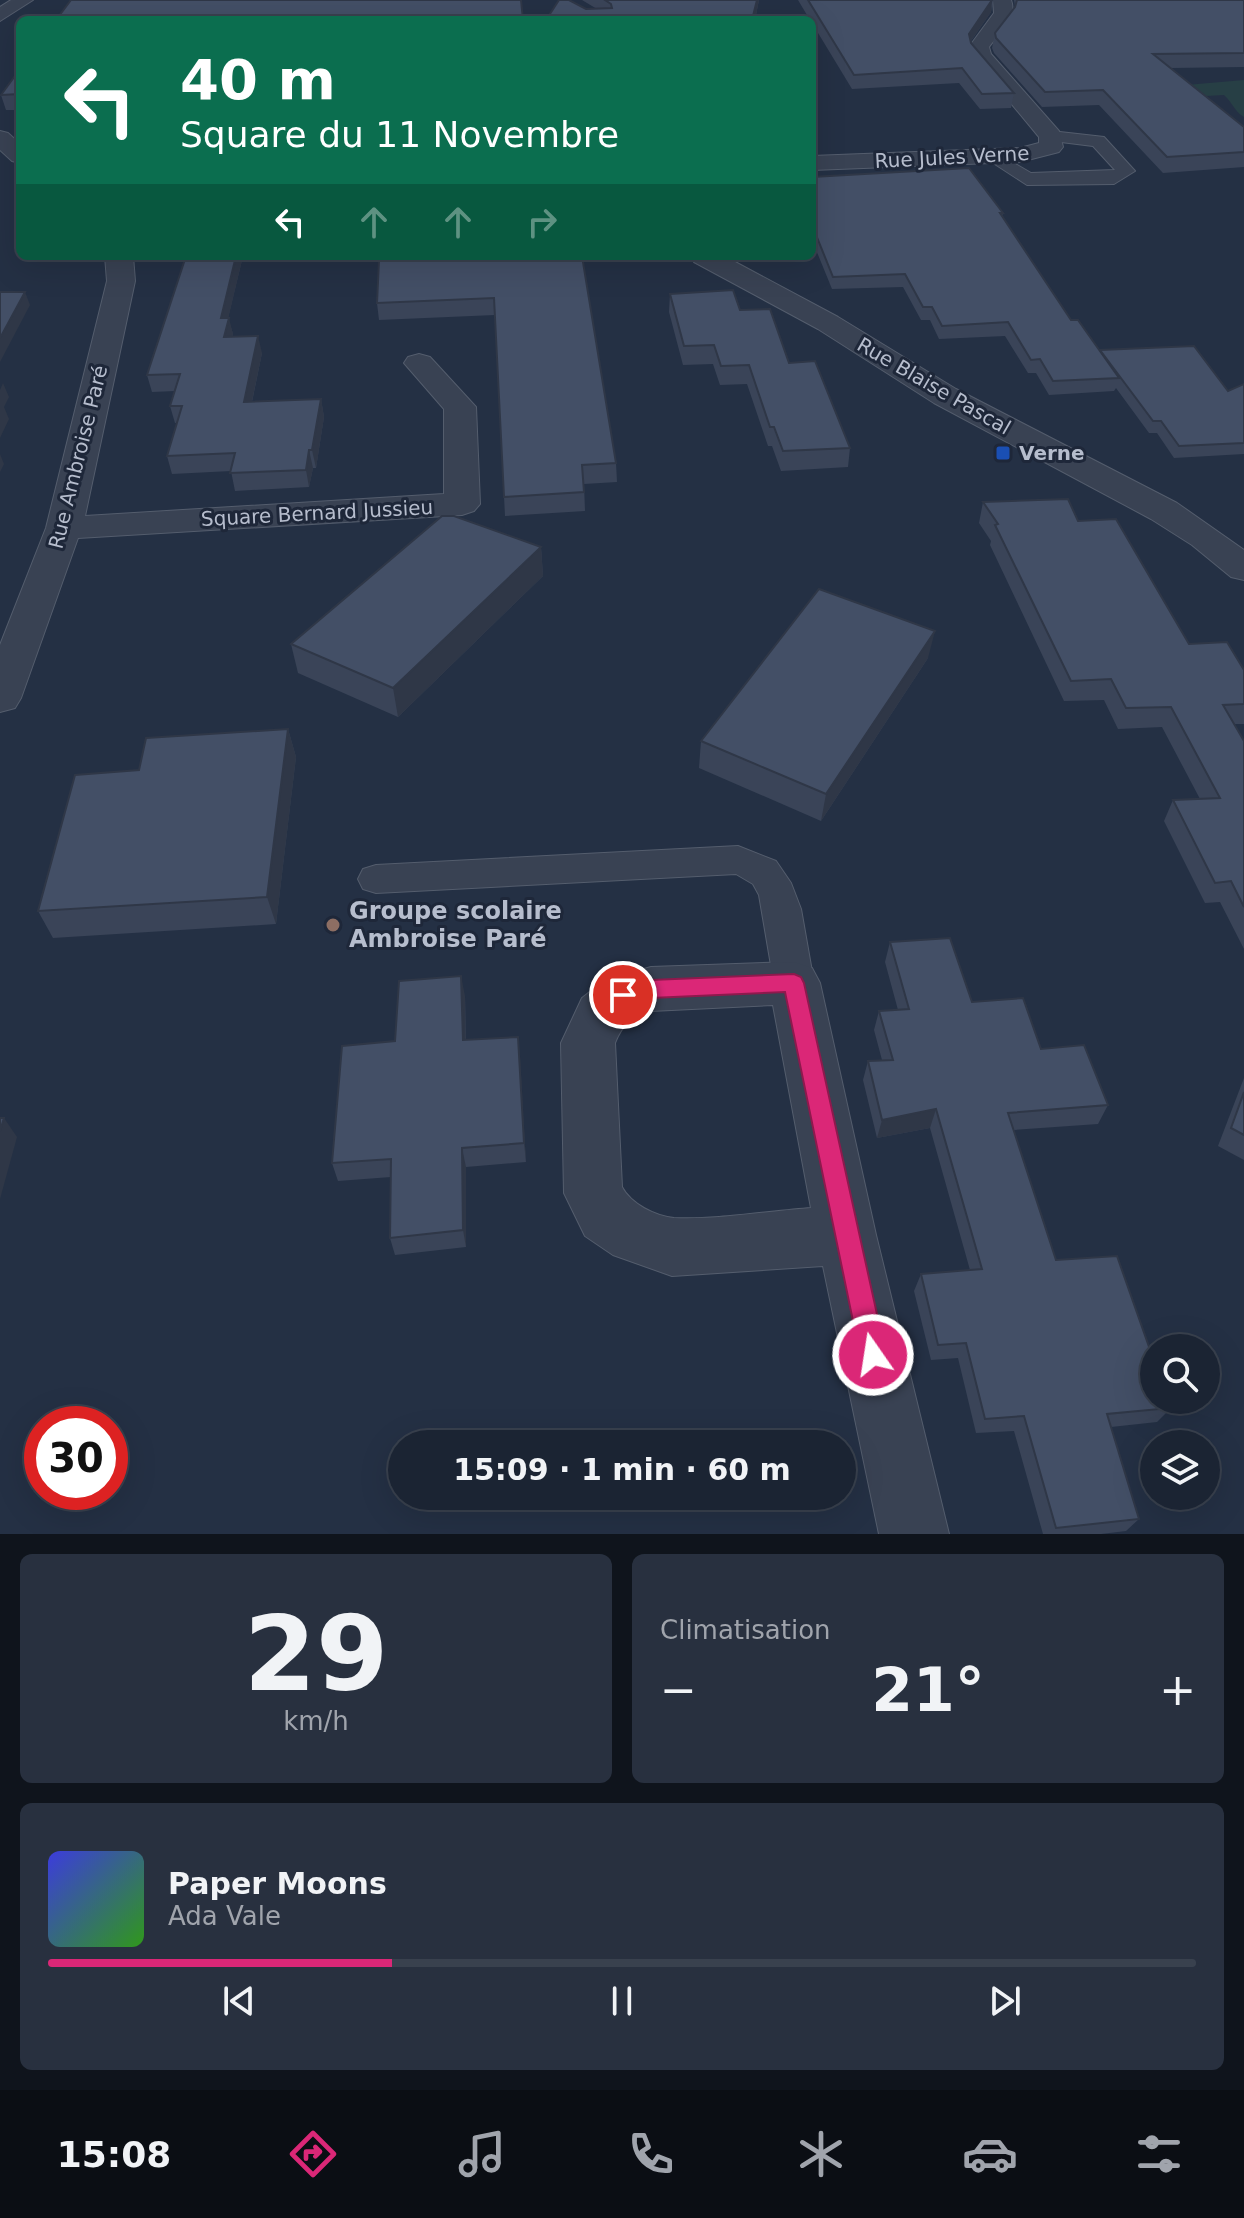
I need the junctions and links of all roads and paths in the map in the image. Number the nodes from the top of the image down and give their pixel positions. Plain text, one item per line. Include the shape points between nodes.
1 (24, 0) edge
2 (1002, 0) edge
3 (0, 15) edge
4 (1051, 136) junction
5 (0, 138) edge
6 (16, 152) edge
7 (993, 157) junction
8 (816, 163) edge
9 (119, 260) edge
10 (711, 260) edge
11 (419, 363) dead end
12 (64, 528) junction
13 (1244, 569) edge
14 (0, 698) edge
15 (376, 879) dead end
16 (794, 983) junction
17 (846, 1235) junction
18 (914, 1534) edge

1 - 3 street
2 - 4 street, Rue Jules Verne via 1004,14 979,47 981,55
4 - 7 street, Rue Jules Verne via 1046,150
4 - 7 lane via 1098,141 1126,171 1114,178 1027,179
5 - 6 street
7 - 8 street, Rue Jules Verne
9 - 12 street, Rue Ambroise Paré via 121,281
10 - 13 street, Rue Blaise Pascal via 828,323 945,396 1164,511
11 - 12 street, Square Bernard Jussieu via 460,407 462,504
12 - 14 street, Rue Ambroise Paré
15 - 16 lane via 738,860 755,866 775,888
16 - 17 street
16 - 17 street via 651,989 623,995 600,1014 588,1043 593,1193 606,1216 634,1235 672,1247
17 - 18 street

